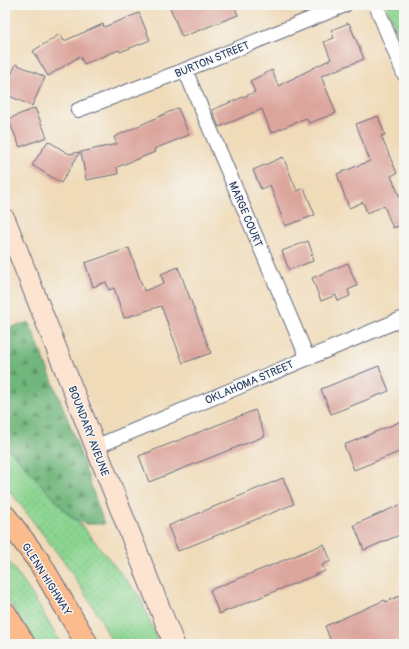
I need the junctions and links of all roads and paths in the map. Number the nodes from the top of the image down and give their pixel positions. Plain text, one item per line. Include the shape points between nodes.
1 (345, 5) edge
2 (376, 5) edge
3 (185, 70) junction
4 (404, 74) edge
5 (78, 110) dead end
6 (5, 219) edge
7 (9, 241) edge
8 (404, 318) edge
9 (307, 358) junction
10 (95, 446) junction
11 (5, 516) edge
12 (5, 613) edge
13 (24, 644) edge
14 (87, 644) edge
15 (174, 644) edge

1 - 3 street, BURTON STREET
2 - 4 street
3 - 5 street, BURTON STREET
3 - 9 street, MARGE COURT
6 - 7 street, BOUNDARY AVEUNE
7 - 10 street, BOUNDARY AVEUNE
8 - 9 street, OKLAHOMA STREET
9 - 10 street, OKLAHOMA STREET
10 - 15 street, BOUNDARY AVEUNE
11 - 14 highway, GLENN HIGHWAY via 40,563
12 - 13 highway

